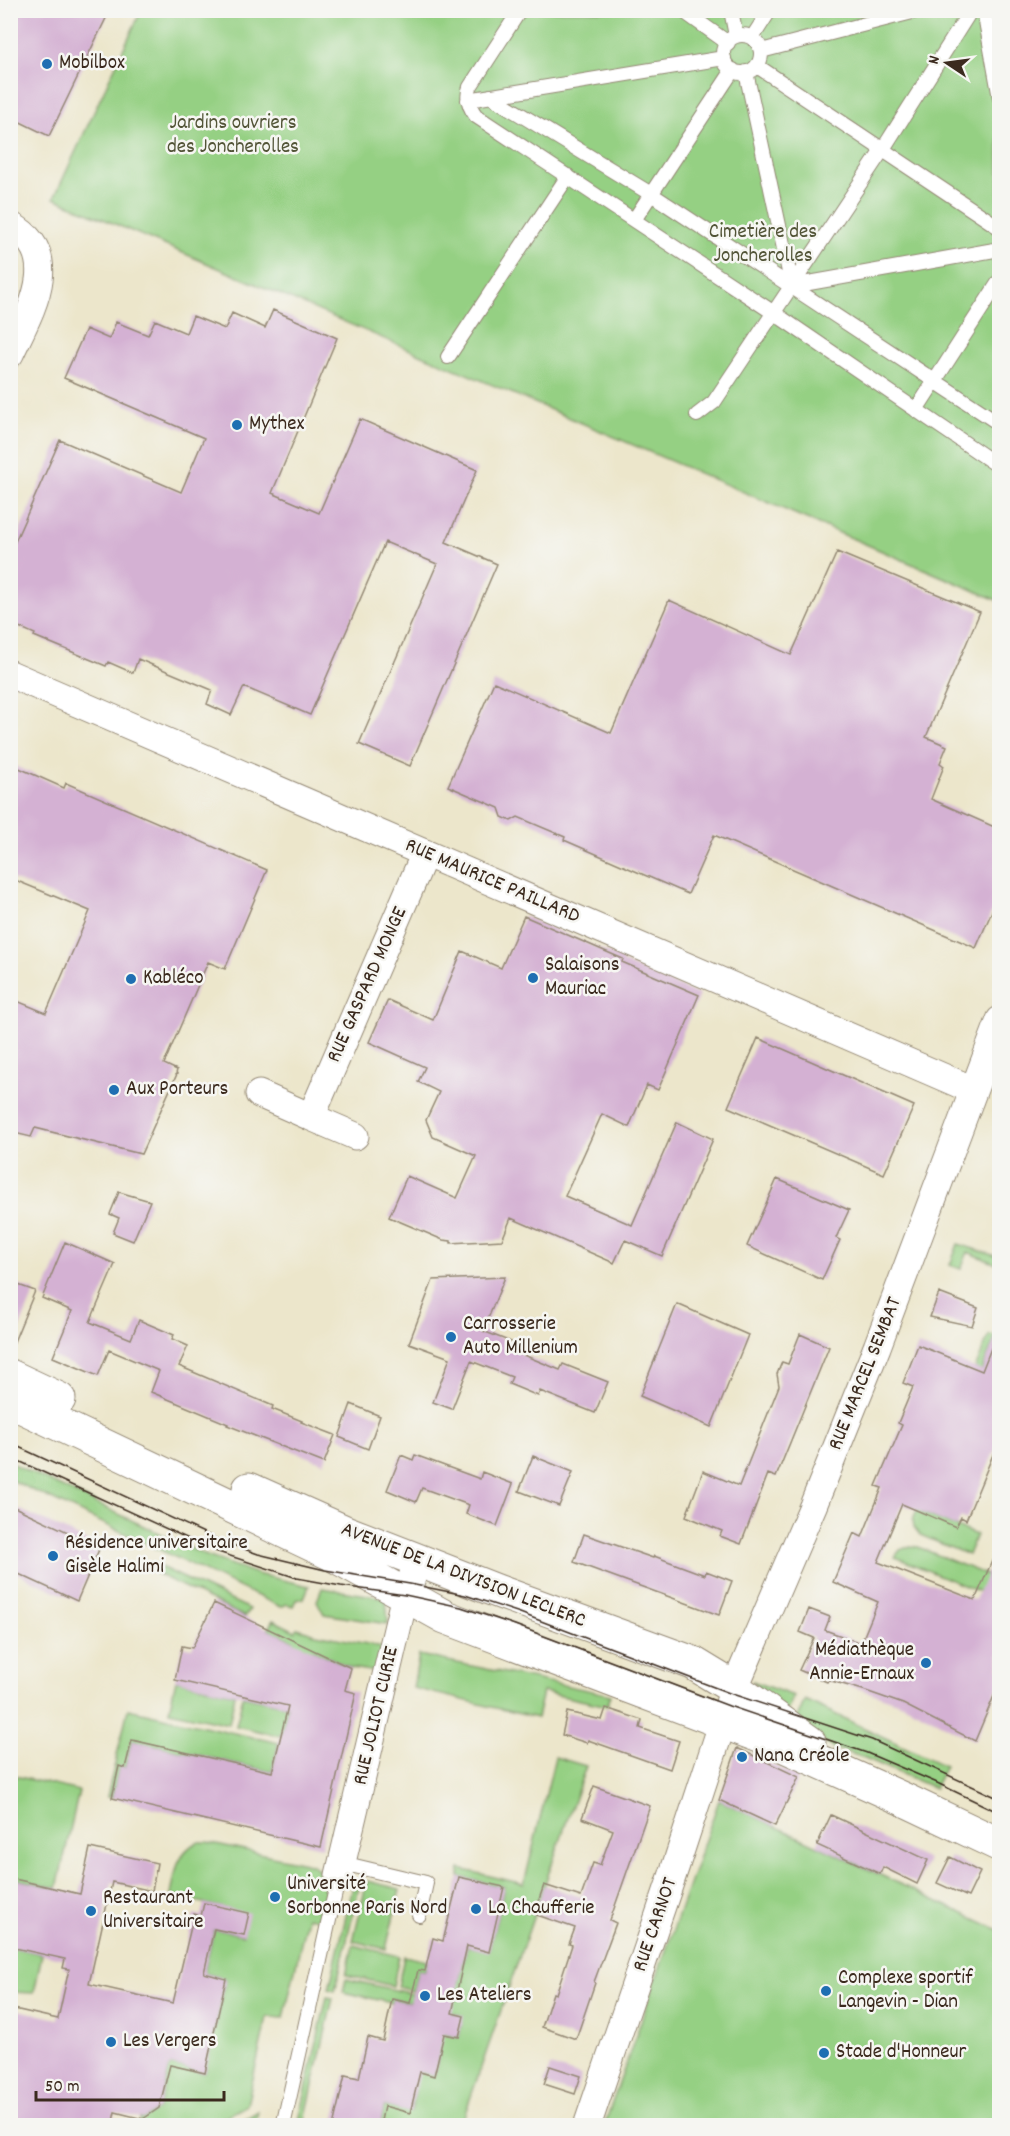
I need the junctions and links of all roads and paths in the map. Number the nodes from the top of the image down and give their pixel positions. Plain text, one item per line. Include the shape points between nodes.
1 (520, 10) edge
2 (682, 10) edge
3 (731, 10) edge
4 (770, 10) edge
5 (920, 10) edge
6 (971, 10) edge
7 (984, 10) edge
8 (752, 38) junction
9 (732, 40) junction
10 (761, 51) junction
11 (724, 58) junction
12 (745, 70) junction
13 (490, 96) junction
14 (999, 98) edge
15 (468, 100) junction
16 (883, 149) junction
17 (568, 176) junction
18 (651, 194) junction
19 (634, 220) junction
20 (10, 225) edge
21 (999, 228) edge
22 (999, 249) edge
23 (999, 280) edge
24 (792, 286) junction
25 (774, 313) junction
26 (10, 354) edge
27 (448, 357) dead end
28 (936, 381) junction
29 (916, 410) junction
30 (697, 415) dead end
31 (999, 424) edge
32 (999, 467) edge
33 (10, 674) edge
34 (426, 853) junction
35 (999, 1020) edge
36 (974, 1089) junction
37 (259, 1094) dead end
38 (311, 1117) junction
39 (356, 1136) dead end
40 (10, 1376) edge
41 (10, 1401) edge
42 (419, 1560) junction
43 (406, 1594) junction
44 (734, 1688) junction
45 (723, 1723) junction
46 (903, 1799) junction
47 (999, 1845) edge
48 (340, 1869) junction
49 (419, 1915) dead end
50 (283, 2126) edge
51 (586, 2126) edge

1 - 15 lane via 472,82
2 - 9 lane
3 - 9 lane
4 - 8 lane
5 - 10 lane
6 - 16 lane
7 - 14 lane
8 - 9 lane via 742,35
8 - 10 lane
9 - 11 lane via 724,48
10 - 12 lane
11 - 12 lane via 727,65
11 - 13 lane
12 - 16 lane
12 - 18 lane
12 - 24 lane
13 - 15 lane
13 - 18 lane
15 - 17 lane via 476,116
16 - 21 lane
16 - 24 lane
17 - 19 lane
17 - 27 lane
18 - 19 lane
18 - 24 lane
19 - 25 lane
20 - 26 street via 24,234 35,250 41,277 35,300
22 - 24 lane
23 - 28 lane
24 - 25 lane
24 - 28 lane
25 - 29 lane
25 - 30 lane via 714,402
28 - 29 lane
28 - 31 lane
29 - 32 lane
33 - 34 street, RUE MAURICE PAILLARD
34 - 36 street, RUE MAURICE PAILLARD
34 - 38 street, RUE GASPARD MONGE
35 - 36 street, RUE MARCEL SEMBAT
36 - 44 street, RUE MARCEL SEMBAT via 877,1347
37 - 38 street
38 - 39 street
40 - 42 street, AVENUE DE LA DIVISION LECLERC via 288,1507
41 - 43 street, AVENUE DE LA DIVISION LECLERC via 333,1554
42 - 43 street, RUE JOLIOT CURIE
42 - 44 street, AVENUE DE LA DIVISION LECLERC via 693,1664
43 - 45 street, AVENUE DE LA DIVISION LECLERC via 445,1617
43 - 48 street, RUE JOLIOT CURIE
44 - 45 street, RUE MARCEL SEMBAT
44 - 46 street, AVENUE DE LA DIVISION LECLERC via 831,1757
45 - 46 street, AVENUE DE LA DIVISION LECLERC
45 - 51 street, RUE CARNOT
46 - 47 street, AVENUE DE LA DIVISION LECLERC
48 - 49 lane via 426,1883
48 - 50 lane

